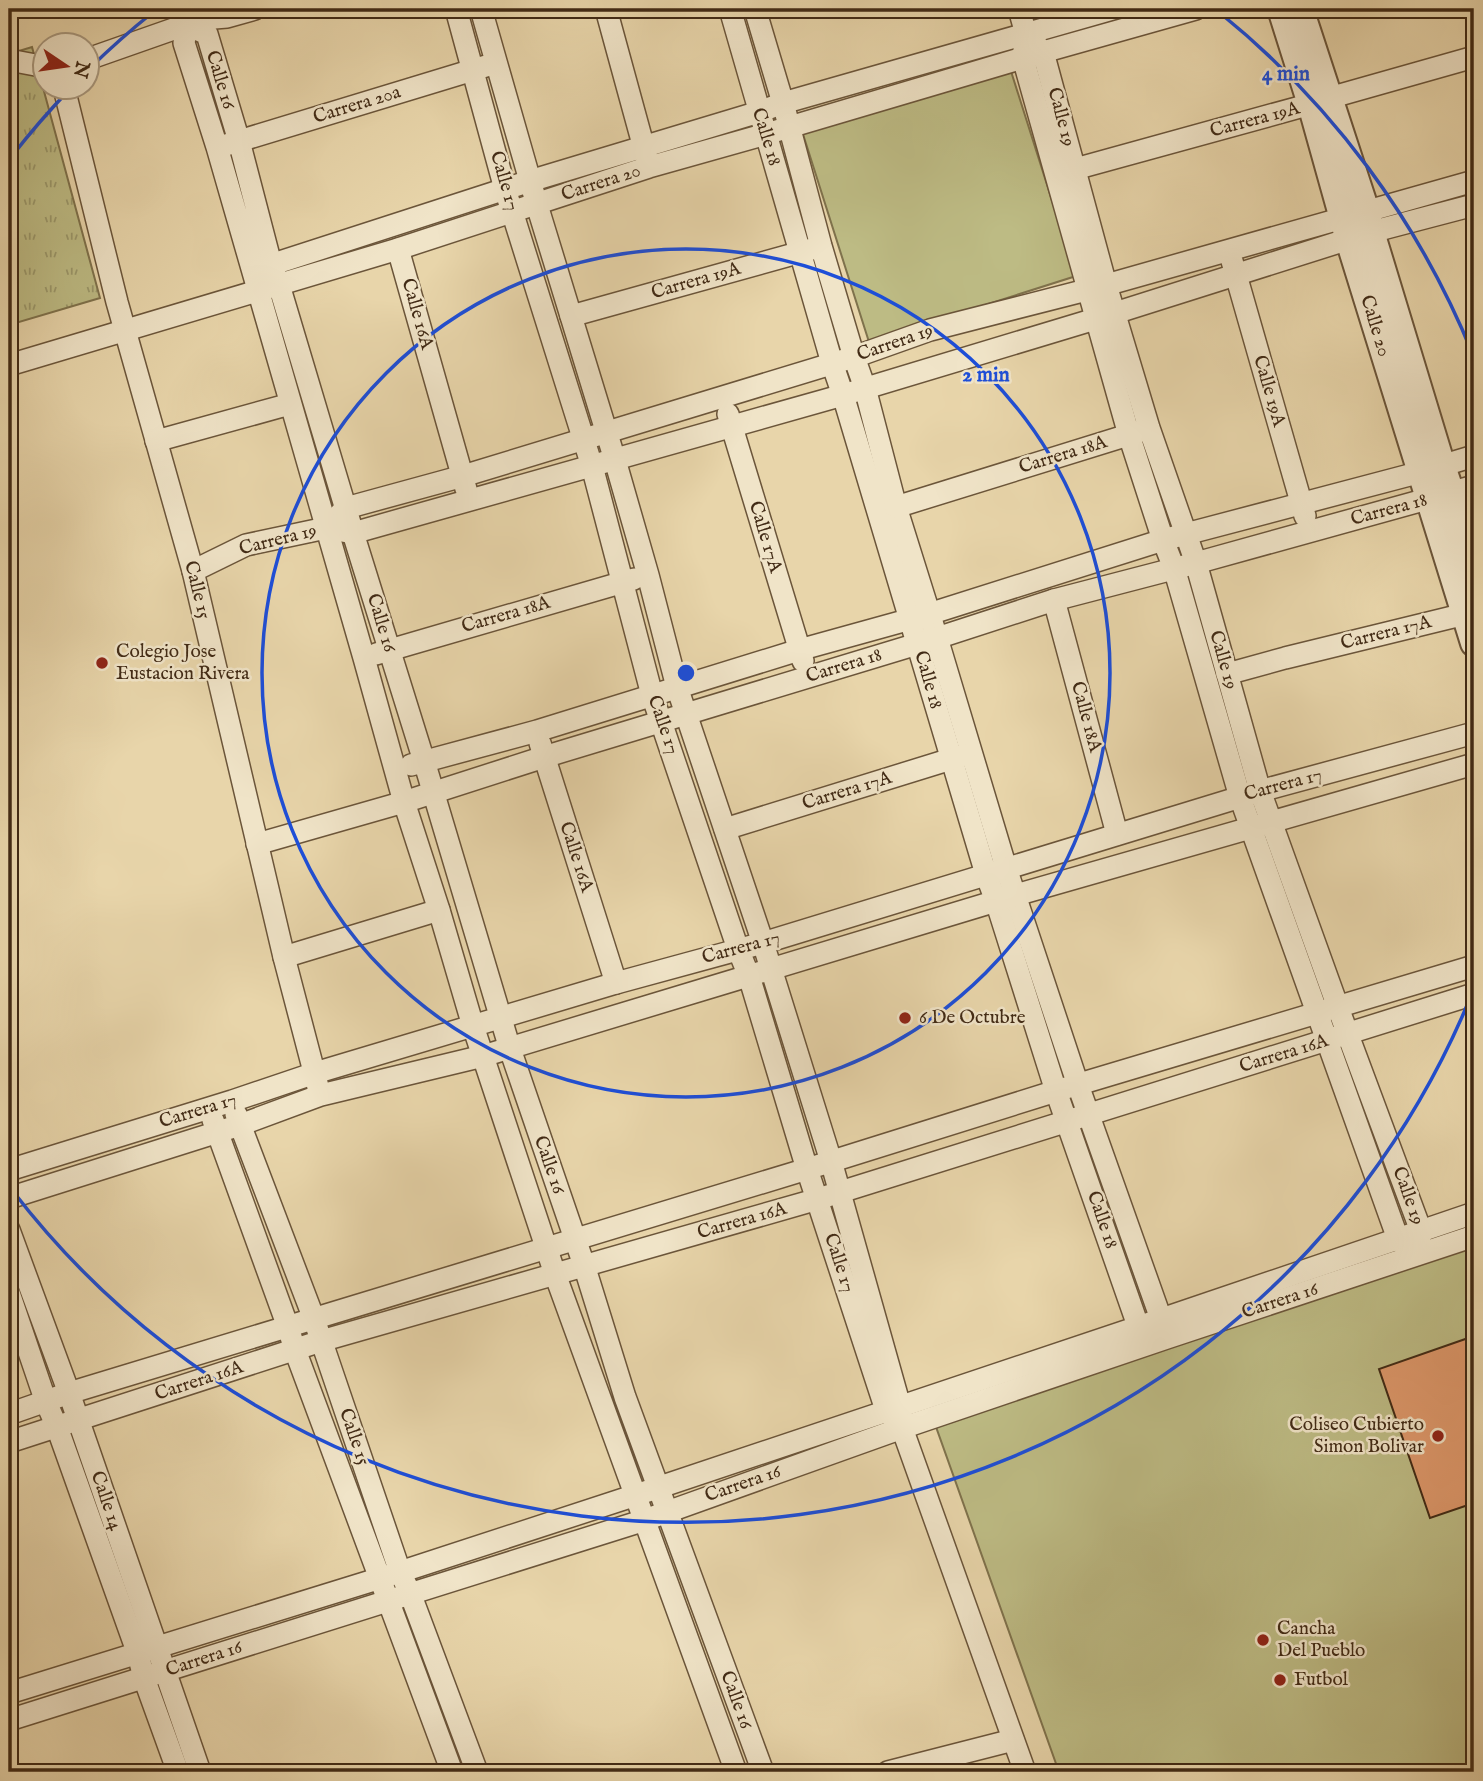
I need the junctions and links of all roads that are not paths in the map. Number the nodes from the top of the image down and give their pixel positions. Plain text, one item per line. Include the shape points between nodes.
1 (255, 9) edge
2 (456, 9) edge
3 (481, 9) edge
4 (606, 9) edge
5 (730, 9) edge
6 (755, 9) edge
7 (1019, 9) edge
8 (1113, 9) edge
9 (1196, 9) edge
10 (1281, 9) edge
11 (1300, 9) edge
12 (1159, 13) edge
13 (200, 17) edge
14 (1026, 34) junction
15 (102, 54) edge
16 (1033, 55) junction
17 (1474, 57) edge
18 (9, 60) edge
19 (497, 63) junction
20 (32, 64) edge
21 (473, 70) junction
22 (1320, 101) junction
23 (68, 102) edge
24 (783, 103) junction
25 (759, 112) junction
26 (789, 127) junction
27 (766, 134) junction
28 (239, 141) junction
29 (217, 147) junction
30 (646, 157) junction
31 (1075, 169) junction
32 (530, 181) junction
33 (1474, 181) edge
34 (505, 189) junction
35 (537, 205) junction
36 (1474, 205) edge
37 (513, 212) junction
38 (1357, 226) junction
39 (821, 246) junction
40 (398, 249) junction
41 (1229, 251) junction
42 (800, 252) junction
43 (260, 275) junction
44 (1236, 275) junction
45 (279, 285) junction
46 (1097, 288) junction
47 (572, 316) junction
48 (1106, 316) junction
49 (125, 330) junction
50 (854, 357) junction
51 (832, 363) junction
52 (9, 365) edge
53 (865, 388) junction
54 (843, 395) junction
55 (722, 396) junction
56 (290, 404) junction
57 (731, 426) junction
58 (1139, 431) junction
59 (606, 432) junction
60 (583, 439) junction
61 (156, 441) junction
62 (1474, 456) edge
63 (615, 460) junction
64 (592, 466) junction
65 (1431, 469) junction
66 (463, 476) junction
67 (1451, 492) edge
68 (468, 500) junction
69 (1301, 502) junction
70 (896, 507) junction
71 (346, 508) junction
72 (326, 528) junction
73 (1311, 531) junction
74 (353, 533) junction
75 (1185, 533) junction
76 (1163, 540) junction
77 (1474, 562) edge
78 (1196, 563) junction
79 (1174, 568) junction
80 (192, 572) junction
81 (648, 575) junction
82 (623, 581) junction
83 (1054, 600) junction
84 (1465, 614) junction
85 (920, 617) junction
86 (928, 641) junction
87 (1474, 643) edge
88 (389, 649) junction
89 (799, 650) junction
90 (364, 658) junction
91 (1227, 674) junction
92 (809, 677) junction
93 (677, 687) junction
94 (652, 695) junction
95 (686, 715) junction
96 (662, 722) junction
97 (537, 731) junction
98 (1474, 733) edge
99 (961, 756) junction
100 (544, 757) junction
101 (424, 761) junction
102 (1474, 764) edge
103 (396, 771) junction
104 (433, 792) junction
105 (1250, 794) junction
106 (404, 802) junction
107 (1271, 821) junction
108 (725, 828) junction
109 (1251, 828) junction
110 (1117, 834) junction
111 (257, 844) junction
112 (996, 871) junction
113 (1006, 898) junction
114 (439, 910) junction
115 (763, 943) junction
116 (738, 949) junction
117 (284, 957) junction
118 (1474, 966) edge
119 (770, 969) junction
120 (749, 976) junction
121 (617, 983) junction
122 (1474, 994) edge
123 (1339, 1008) junction
124 (1318, 1014) junction
125 (500, 1018) junction
126 (473, 1026) junction
127 (1338, 1038) junction
128 (510, 1049) junction
129 (483, 1056) junction
130 (314, 1073) junction
131 (1078, 1085) junction
132 (1056, 1091) junction
133 (321, 1095) junction
134 (232, 1101) junction
135 (209, 1108) junction
136 (1090, 1115) junction
137 (1068, 1122) junction
138 (240, 1125) junction
139 (218, 1132) junction
140 (831, 1161) junction
141 (807, 1169) junction
142 (9, 1170) edge
143 (840, 1192) junction
144 (9, 1198) edge
145 (818, 1199) junction
146 (1474, 1213) edge
147 (9, 1230) edge
148 (1421, 1231) junction
149 (1474, 1236) edge
150 (574, 1239) junction
151 (1398, 1239) junction
152 (547, 1247) junction
153 (1416, 1256) junction
154 (584, 1265) junction
155 (555, 1274) junction
156 (9, 1293) edge
157 (314, 1319) junction
158 (288, 1327) junction
159 (1165, 1329) junction
160 (1142, 1336) junction
161 (321, 1341) junction
162 (295, 1350) junction
163 (69, 1393) junction
164 (46, 1402) junction
165 (893, 1408) junction
166 (9, 1414) edge
167 (78, 1420) junction
168 (57, 1427) junction
169 (902, 1428) junction
170 (9, 1441) edge
171 (657, 1487) junction
172 (636, 1495) junction
173 (668, 1511) junction
174 (645, 1520) junction
175 (400, 1572) junction
176 (379, 1578) junction
177 (410, 1593) junction
178 (388, 1600) junction
179 (148, 1651) junction
180 (166, 1672) junction
181 (145, 1678) junction
182 (9, 1693) edge
183 (9, 1720) edge
184 (1013, 1740) junction
185 (178, 1772) edge
186 (200, 1772) edge
187 (452, 1772) edge
188 (477, 1772) edge
189 (736, 1772) edge
190 (763, 1772) edge
191 (888, 1772) edge
192 (1025, 1772) edge

1 - 13 street via 226,18
2 - 21 street, Calle 17
3 - 19 street, Calle 17
4 - 30 street
5 - 25 street, Calle 18
6 - 24 street, Calle 18
7 - 14 street, Calle 19
8 - 14 street, Carrera 20
9 - 12 street, Carrera 20
10 - 22 street, Calle 20
11 - 22 street, Calle 20
12 - 16 street, Carrera 20
13 - 15 street
13 - 28 street, Calle 16
13 - 29 street, Calle 16 via 184,43
14 - 16 street, Calle 19
14 - 24 street, Carrera 20
16 - 26 street, Carrera 20
16 - 31 street, Calle 19
16 - 46 street, Calle 19
17 - 22 street, Carrera 19A
18 - 20 street
19 - 21 street, Carrera 20a
19 - 32 street, Calle 17
21 - 28 street, Carrera 20a
21 - 34 street, Calle 17
22 - 31 street, Carrera 19A
22 - 38 street, Calle 20
23 - 49 street, Calle 15
24 - 25 street, Carrera 20
24 - 26 street, Calle 18
25 - 27 street, Calle 18
25 - 30 street, Carrera 20
26 - 27 street, Carrera 20
26 - 39 street, Calle 18
27 - 30 street, Carrera 20
27 - 42 street, Calle 18
28 - 29 street, Carrera 20a
28 - 43 street, Calle 16
29 - 43 street, Calle 16
30 - 32 street, Carrera 20
30 - 35 street, Carrera 20
31 - 46 street, Calle 19
32 - 34 street, Carrera 20
32 - 35 street, Calle 17
33 - 38 street, Carrera 19
34 - 37 street, Calle 17
34 - 43 street, Carrera 20
35 - 37 street, Carrera 20
35 - 47 street, Calle 17
36 - 38 street, Carrera 19
37 - 40 street, Carrera 20
37 - 60 street, Calle 17
38 - 41 street, Carrera 19
38 - 44 street, Carrera 19
38 - 65 street, Calle 20
39 - 42 street, Carrera 19A
39 - 50 street, Calle 18
40 - 45 street, Carrera 20
40 - 66 street, Calle 16A
41 - 44 street, Calle 19A
41 - 46 street, Carrera 19
42 - 47 street, Carrera 19A
42 - 51 street, Calle 18
43 - 45 street, Carrera 20
43 - 49 street, Carrera 20
43 - 56 street, Calle 16
44 - 48 street, Carrera 19
44 - 69 street, Calle 19A
45 - 71 street, Calle 16
46 - 48 street, Calle 19
46 - 50 street, Carrera 19 via 930,330
47 - 59 street, Calle 17
48 - 53 street, Carrera 19
48 - 58 street, Calle 19
49 - 52 street, Carrera 20
49 - 61 street, Calle 15
50 - 51 street, Carrera 19
50 - 53 street, Calle 18
51 - 54 street, Calle 18
51 - 55 street, Carrera 19
53 - 54 street, Carrera 19
53 - 70 street, Calle 18
54 - 57 street, Carrera 19
54 - 85 street, Calle 18
55 - 57 street, Calle 17A
55 - 59 street, Carrera 19
56 - 61 street
56 - 72 street, Calle 16
57 - 63 street, Carrera 19
57 - 89 street, Calle 17A
58 - 70 street, Carrera 18A
58 - 75 street, Calle 19
58 - 76 street, Calle 19
59 - 60 street, Carrera 19
59 - 63 street, Calle 17
60 - 64 street, Calle 17
60 - 66 street, Carrera 19
61 - 80 street, Calle 15
62 - 65 street, Carrera 18
63 - 64 street, Carrera 19
63 - 81 street, Calle 17
64 - 68 street, Carrera 19
64 - 82 street, Calle 17
65 - 67 street, Calle 20
65 - 69 street, Carrera 18
66 - 68 street, Calle 16A
66 - 71 street, Carrera 19
67 - 73 street, Carrera 18
67 - 77 street, Calle 20
67 - 84 street, Calle 20
68 - 74 street, Carrera 19
69 - 73 street, Calle 19A
69 - 75 street, Carrera 18
70 - 85 street, Calle 18
71 - 72 street, Carrera 19
71 - 74 street, Calle 16
72 - 74 street, Carrera 19
72 - 80 street, Carrera 19 via 246,545
72 - 90 street, Calle 16
73 - 78 street, Carrera 18
74 - 88 street, Calle 16
75 - 76 street, Carrera 18
75 - 78 street, Calle 19
76 - 79 street, Calle 19
76 - 85 street, Carrera 18
78 - 79 street, Carrera 18
78 - 91 street, Calle 19
79 - 83 street, Carrera 18
79 - 105 street, Calle 19
80 - 111 street, Calle 15
81 - 82 street, Carrera 18A
81 - 93 street, Calle 17
82 - 88 street, Carrera 18A
82 - 94 street, Calle 17
83 - 86 street, Carrera 18
83 - 110 street, Calle 18A
84 - 87 street, Calle 20
84 - 91 street, Carrera 17A
85 - 86 street, Calle 18
85 - 89 street, Carrera 18
86 - 92 street, Carrera 18
86 - 99 street, Calle 18
88 - 90 street, Carrera 18A
88 - 101 street, Calle 16
89 - 92 street, Calle 17A
89 - 93 street, Carrera 18
90 - 103 street, Calle 16
91 - 105 street, Calle 19
92 - 95 street, Carrera 18
93 - 94 street, Carrera 18
93 - 95 street, Calle 17
94 - 96 street, Calle 17
94 - 97 street, Carrera 18
95 - 96 street, Carrera 18
95 - 108 street, Calle 17
96 - 100 street, Carrera 18
96 - 116 street, Calle 17
97 - 100 street, Calle 16A
97 - 101 street, Carrera 18
98 - 105 street, Carrera 17
99 - 108 street, Carrera 17A
99 - 112 street, Calle 18
100 - 104 street, Carrera 18
100 - 121 street, Calle 16A
101 - 103 street, Carrera 18
101 - 104 street, Calle 16
102 - 107 street, Carrera 17
103 - 106 street, Calle 16
104 - 106 street, Carrera 18
104 - 125 street, Calle 16
105 - 107 street, Calle 19
105 - 109 street, Calle 19
105 - 110 street, Carrera 17
106 - 111 street, Carrera 18
106 - 114 street, Calle 16
107 - 109 street, Carrera 17
107 - 123 street, Calle 19
108 - 115 street, Calle 17
109 - 113 street, Carrera 17
109 - 124 street, Calle 19
110 - 112 street, Carrera 17
111 - 117 street, Calle 15
112 - 113 street, Calle 18
112 - 115 street, Carrera 17
113 - 119 street, Carrera 17
113 - 131 street, Calle 18
113 - 132 street, Calle 18
114 - 117 street
114 - 126 street, Calle 16
115 - 116 street, Carrera 17
115 - 119 street, Calle 17
116 - 120 street, Calle 17
116 - 121 street, Carrera 17
117 - 130 street, Calle 15
118 - 123 street, Carrera 16A
119 - 120 street, Carrera 17
119 - 140 street, Calle 17
120 - 128 street, Carrera 17
120 - 141 street, Calle 17
121 - 125 street, Carrera 17
122 - 127 street, Carrera 16A
123 - 124 street, Carrera 16A
123 - 127 street, Calle 19
124 - 127 street, Calle 19
124 - 131 street, Carrera 16A
125 - 126 street, Carrera 17
125 - 128 street, Calle 16
126 - 129 street, Calle 16
126 - 130 street, Carrera 17
127 - 136 street, Carrera 16A
127 - 148 street, Calle 19
127 - 151 street, Calle 19
128 - 129 street, Carrera 17
128 - 150 street, Calle 16
129 - 133 street, Carrera 17
129 - 152 street, Calle 16
130 - 133 street, Calle 15
130 - 134 street, Carrera 17
131 - 132 street, Carrera 16A
131 - 136 street, Calle 18
132 - 137 street, Calle 18
132 - 140 street, Carrera 16A
133 - 138 street, Carrera 17
134 - 135 street, Carrera 17
134 - 138 street, Calle 15
135 - 139 street, Calle 15
135 - 142 street, Carrera 17
136 - 137 street, Carrera 16A
136 - 159 street, Calle 18
137 - 143 street, Carrera 16A
137 - 160 street, Calle 18
138 - 139 street, Carrera 17
138 - 157 street, Calle 15
139 - 144 street, Carrera 17
139 - 158 street, Calle 15
140 - 141 street, Carrera 16A
140 - 143 street, Calle 17
141 - 145 street, Calle 17
141 - 150 street, Carrera 16A
143 - 145 street, Carrera 16A
143 - 165 street, Calle 17
145 - 154 street, Carrera 16A
145 - 165 street, Calle 17
146 - 148 street, Carrera 16
147 - 163 street, Calle 14
148 - 151 street, Carrera 16
148 - 153 street, Calle 19
149 - 153 street, Carrera 16
150 - 152 street, Carrera 16A
150 - 154 street, Calle 16
151 - 153 street, Calle 19
151 - 159 street, Carrera 16
152 - 155 street, Calle 16
152 - 157 street, Carrera 16A
153 - 159 street, Carrera 16
154 - 155 street, Carrera 16A
154 - 171 street, Calle 16
155 - 161 street, Carrera 16A
155 - 172 street, Calle 16
156 - 164 street, Calle 14
157 - 158 street, Carrera 16A
157 - 161 street, Calle 15
158 - 162 street, Calle 15
158 - 163 street, Carrera 16A
159 - 160 street, Carrera 16
160 - 165 street, Carrera 16
160 - 169 street, Carrera 16
161 - 162 street, Carrera 16A
161 - 175 street, Calle 15
162 - 167 street, Carrera 16A
162 - 176 street, Calle 15
163 - 164 street, Carrera 16A
163 - 167 street, Calle 14
164 - 166 street, Carrera 16A
164 - 168 street, Calle 14
165 - 169 street, Calle 17
165 - 171 street, Carrera 16
167 - 168 street, Carrera 16A
167 - 179 street, Calle 14
168 - 170 street, Carrera 16A
168 - 179 street, Calle 14
169 - 173 street, Carrera 16
169 - 184 street, Calle 17
171 - 172 street, Carrera 16
171 - 173 street, Calle 16
172 - 174 street, Calle 16
172 - 175 street, Carrera 16
173 - 174 street, Carrera 16
173 - 190 street, Calle 16
174 - 177 street, Carrera 16
174 - 189 street, Calle 16
175 - 176 street, Carrera 16
175 - 177 street, Calle 15
176 - 178 street, Calle 15
176 - 179 street, Carrera 16
177 - 178 street, Carrera 16
177 - 188 street, Calle 15
178 - 180 street, Carrera 16
178 - 187 street, Calle 15
179 - 180 street, Calle 14
179 - 181 street, Calle 14
179 - 182 street, Carrera 16
180 - 181 street, Carrera 16
180 - 186 street, Calle 14
181 - 183 street, Carrera 16
181 - 185 street, Calle 14
184 - 191 street
184 - 192 street, Calle 17

